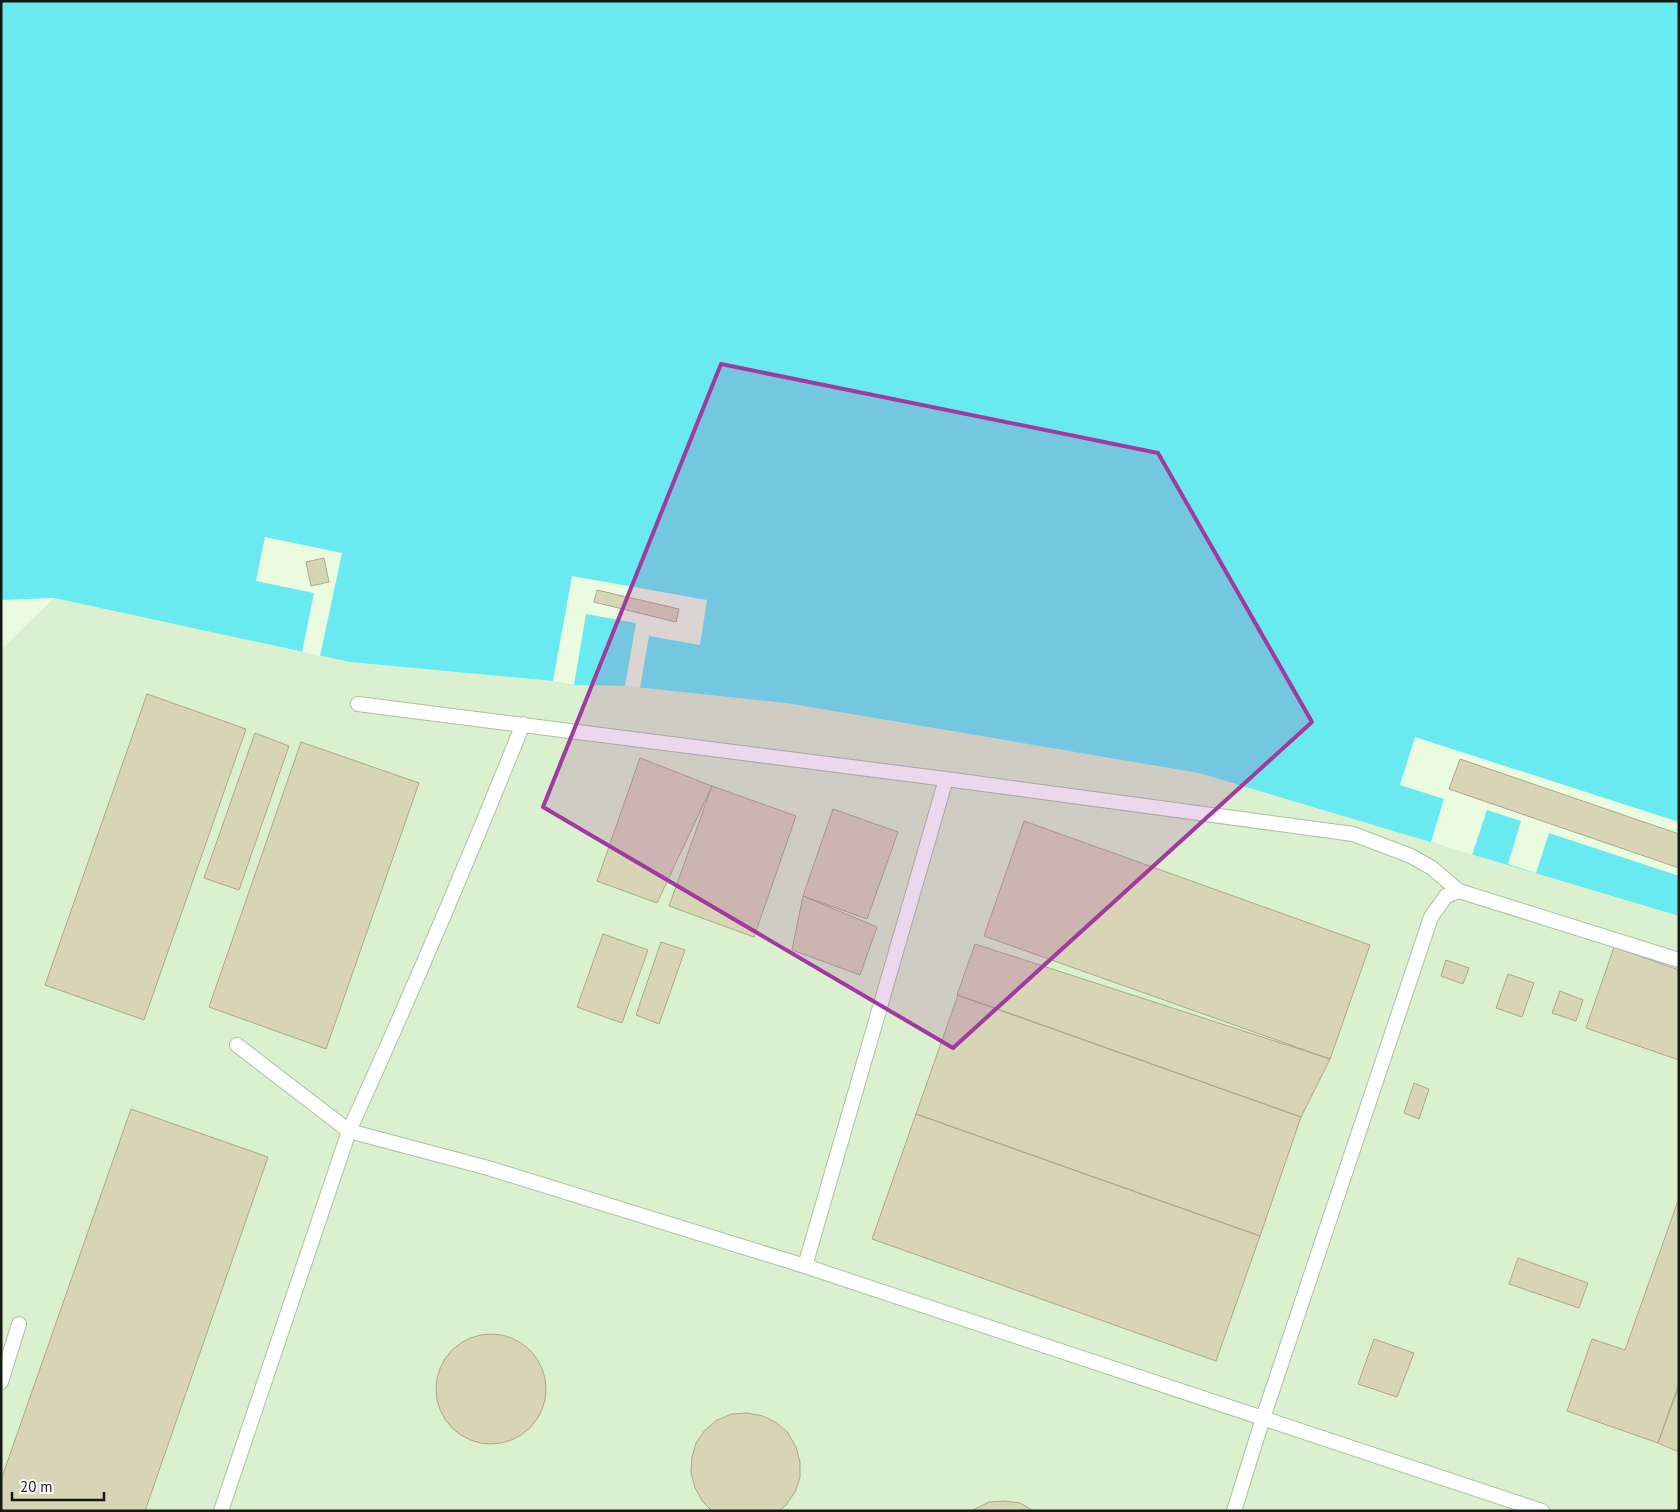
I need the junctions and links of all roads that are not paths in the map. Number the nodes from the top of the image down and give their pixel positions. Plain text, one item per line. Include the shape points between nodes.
1 (358, 704) dead end
2 (523, 724) junction
3 (946, 778) junction
4 (1459, 891) junction
5 (1679, 960) edge
6 (237, 1045) dead end
7 (349, 1131) junction
8 (805, 1266) junction
9 (19, 1324) dead end
10 (1, 1382) edge
11 (1263, 1418) junction
12 (221, 1511) edge
13 (1234, 1511) edge
14 (1542, 1511) edge

1 - 2 lane
2 - 3 lane
2 - 7 lane via 405,1007
3 - 4 lane via 1353,834 1411,856 1432,868
3 - 8 lane
4 - 5 lane
4 - 11 lane via 1446,896 1431,917
6 - 7 lane
7 - 8 lane via 488,1168
7 - 12 lane
8 - 11 lane
9 - 10 lane
11 - 13 lane
11 - 14 lane

